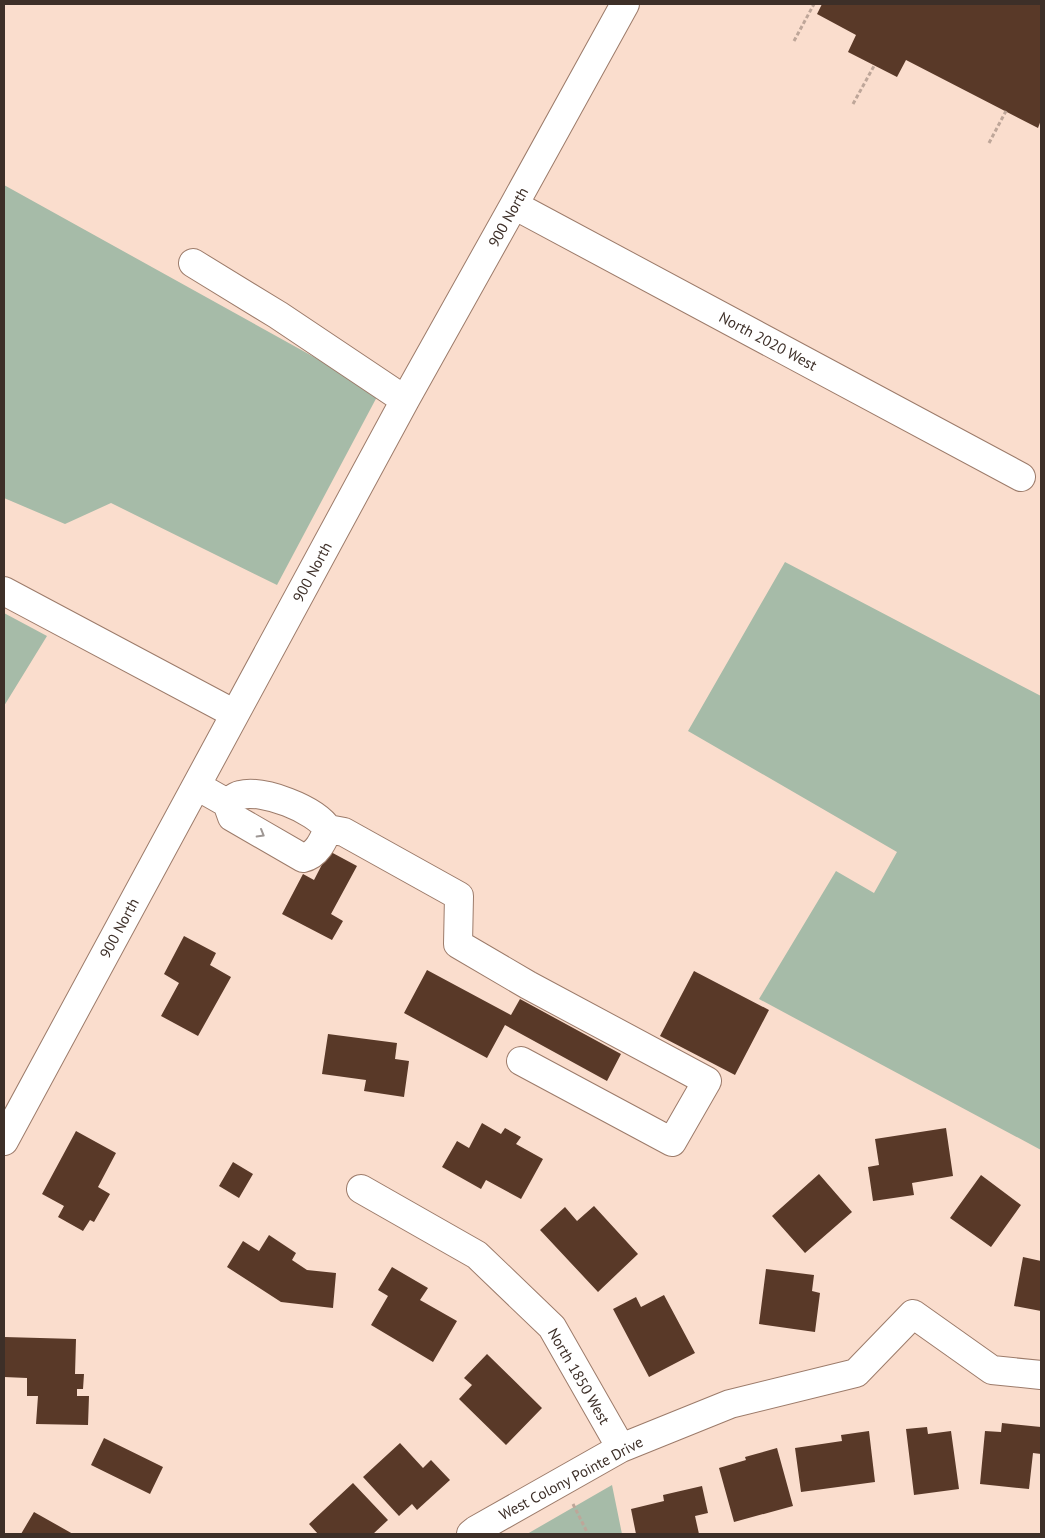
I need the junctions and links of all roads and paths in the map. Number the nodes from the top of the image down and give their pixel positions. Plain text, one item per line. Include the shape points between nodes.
1 (625, 4) edge
2 (814, 4) edge
3 (794, 41) dead end
4 (874, 66) dead end
5 (853, 104) dead end
6 (1006, 111) dead end
7 (989, 144) dead end
8 (514, 205) junction
9 (193, 263) dead end
10 (405, 400) junction
11 (1021, 478) dead end
12 (4, 592) edge
13 (235, 714) junction
14 (197, 786) junction
15 (227, 803) junction
16 (328, 829) junction
17 (521, 1061) dead end
18 (4, 1142) edge
19 (361, 1189) dead end
20 (1041, 1375) edge
21 (620, 1448) junction
22 (572, 1504) dead end
23 (471, 1534) edge
24 (588, 1534) edge

1 - 8 street, 900 North
2 - 3 path
4 - 5 path
6 - 7 path
8 - 10 street, 900 North
8 - 11 street, North 2020 West
9 - 10 street
10 - 13 street, 900 North
12 - 13 street
13 - 14 street, 900 North
14 - 15 street
14 - 18 street, 900 North
15 - 16 street via 238,795 250,794 287,801 324,822
15 -> 16 street via 232,818 303,858 310,856 323,841
16 - 17 street via 344,832 459,896 458,944 707,1081 672,1142
19 - 21 street, North 1850 West via 477,1255 552,1327
20 - 21 street, West Colony Pointe Drive via 992,1370 913,1314 856,1373 730,1404
21 - 23 street, West Colony Pointe Drive
22 - 24 path

